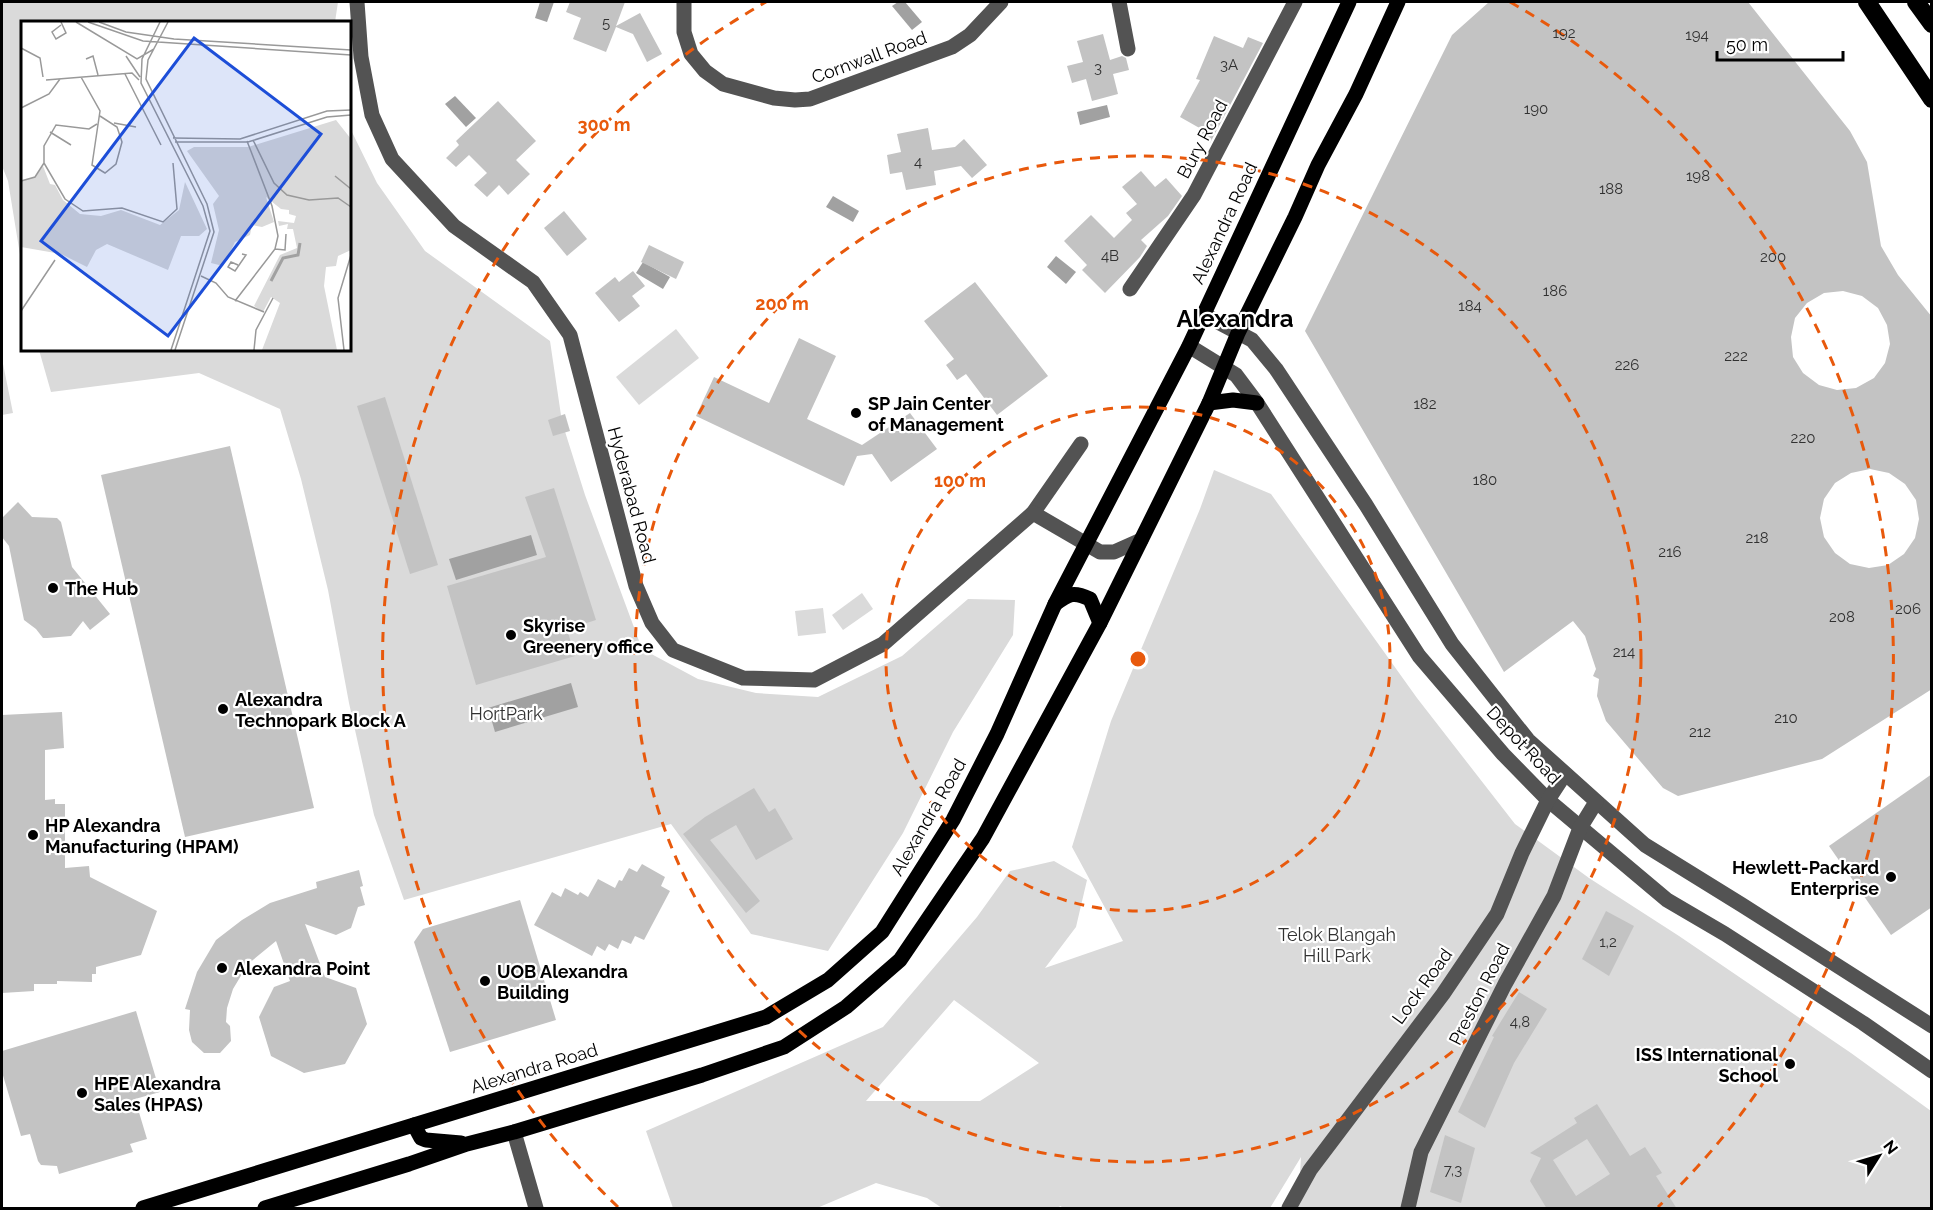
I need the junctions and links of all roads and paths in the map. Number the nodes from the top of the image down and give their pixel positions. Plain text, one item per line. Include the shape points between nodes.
1 (357, 2) edge
2 (684, 2) edge
3 (1001, 2) edge
4 (1119, 2) edge
5 (1295, 2) edge
6 (1349, 2) edge
7 (1398, 2) edge
8 (1867, 2) edge
9 (1916, 2) edge
10 (1932, 24) edge
11 (1128, 49) dead end
12 (1932, 99) edge
13 (1130, 289) dead end
14 (1203, 314) junction
15 (1238, 333) junction
16 (1189, 346) junction
17 (1225, 368) junction
18 (1209, 403) junction
19 (1257, 403) junction
20 (1081, 444) dead end
21 (1033, 513) junction
22 (1141, 540) junction
23 (1087, 543) junction
24 (1055, 604) junction
25 (1100, 623) junction
26 (1565, 774) junction
27 (1548, 800) junction
28 (1596, 802) junction
29 (1580, 828) junction
30 (1932, 1026) edge
31 (1932, 1071) edge
32 (414, 1125) junction
33 (514, 1132) junction
34 (467, 1144) junction
35 (143, 1209) edge
36 (265, 1209) edge
37 (536, 1209) edge
38 (1289, 1209) edge
39 (1408, 1209) edge

1 - 21 street, Hyderabad Road via 361,57 372,115 392,159 454,226 533,282 570,335 636,586 652,623 673,650 743,678 814,680 882,644
2 - 3 street, Cornwall Road via 684,32 692,54 705,71 723,84 795,100 810,99 952,47 970,35
4 - 11 street
5 - 13 street, Bury Road via 1194,195
6 - 14 main road, Alexandra Road
7 - 15 main road
8 - 12 highway
9 - 10 highway
14 - 15 street, Depot Road
14 - 16 main road, Alexandra Road
15 - 17 main road
15 - 26 street, Depot Road via 1252,340 1276,369 1452,644 1528,740
16 - 17 street, Depot Road
16 - 23 main road, Alexandra Road
17 - 18 main road
17 - 19 street, Depot Road via 1236,375
18 - 19 main road
18 - 22 main road
19 - 27 street, Depot Road via 1419,656
20 - 21 street, Hyderabad Road
21 - 23 street
22 - 23 street via 1114,552 1100,552
22 - 25 main road
23 - 24 main road, Alexandra Road
24 - 25 main road via 1068,594 1079,594 1090,599
24 - 32 main road, Alexandra Road via 997,734 952,820 882,932 828,980 766,1017
25 - 33 main road via 983,838 900,960 846,1007 784,1047
26 - 27 street, Lock Road
26 - 28 street, Depot Road
27 - 29 street, Depot Road
27 - 38 street, Lock Road via 1497,914 1443,994 1310,1170
28 - 29 street, Preston Road
28 - 30 street, Depot Road via 1646,845
29 - 31 street, Depot Road via 1667,900
29 - 39 street, Preston Road via 1554,896 1504,984 1421,1152
32 - 34 main road via 426,1140
32 - 35 main road, Alexandra Road
33 - 34 main road
33 - 37 street
34 - 36 main road

